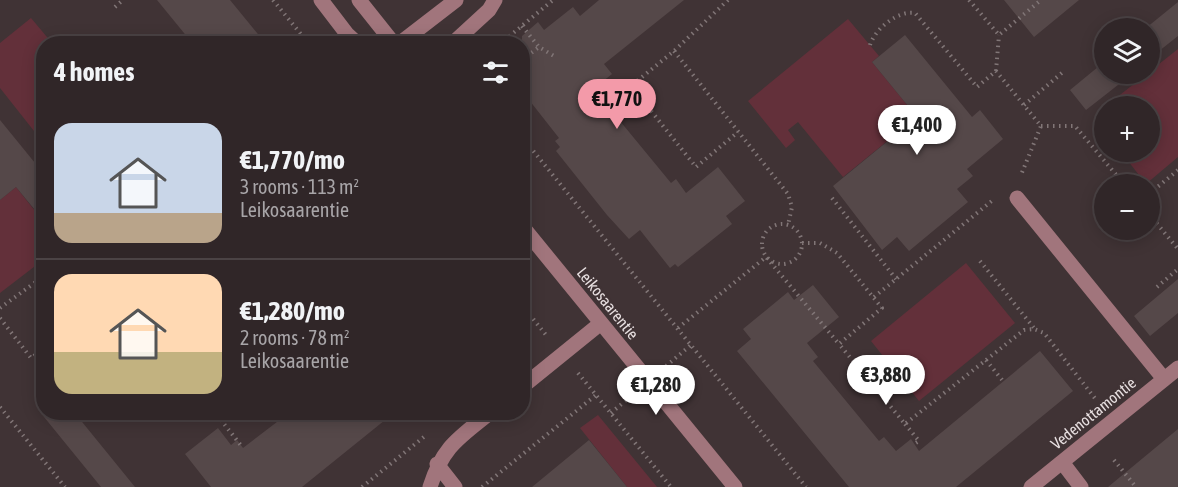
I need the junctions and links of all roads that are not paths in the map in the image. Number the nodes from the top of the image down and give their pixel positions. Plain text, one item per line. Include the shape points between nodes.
1 (321, 0) edge
2 (358, 0) edge
3 (456, 0) edge
4 (495, 0) edge
5 (349, 36) edge
6 (387, 36) edge
7 (409, 36) edge
8 (461, 36) edge
9 (1017, 198) dead end
10 (530, 236) edge
11 (602, 323) junction
12 (1178, 368) edge
13 (1164, 379) junction
14 (530, 381) edge
15 (481, 420) edge
16 (1062, 462) junction
17 (437, 464) junction
18 (430, 487) edge
19 (455, 487) edge
20 (735, 487) edge
21 (1031, 487) edge
22 (1081, 487) edge

1 - 5 street
2 - 6 street
3 - 7 street
4 - 8 street
9 - 13 street
10 - 11 street, Leikosaarentie
11 - 14 street
11 - 20 street, Leikosaarentie
12 - 13 street, Vedenottamontie
13 - 16 street, Vedenottamontie
15 - 17 street via 448,448
16 - 21 street, Vedenottamontie
16 - 22 street
17 - 18 street
17 - 19 street

